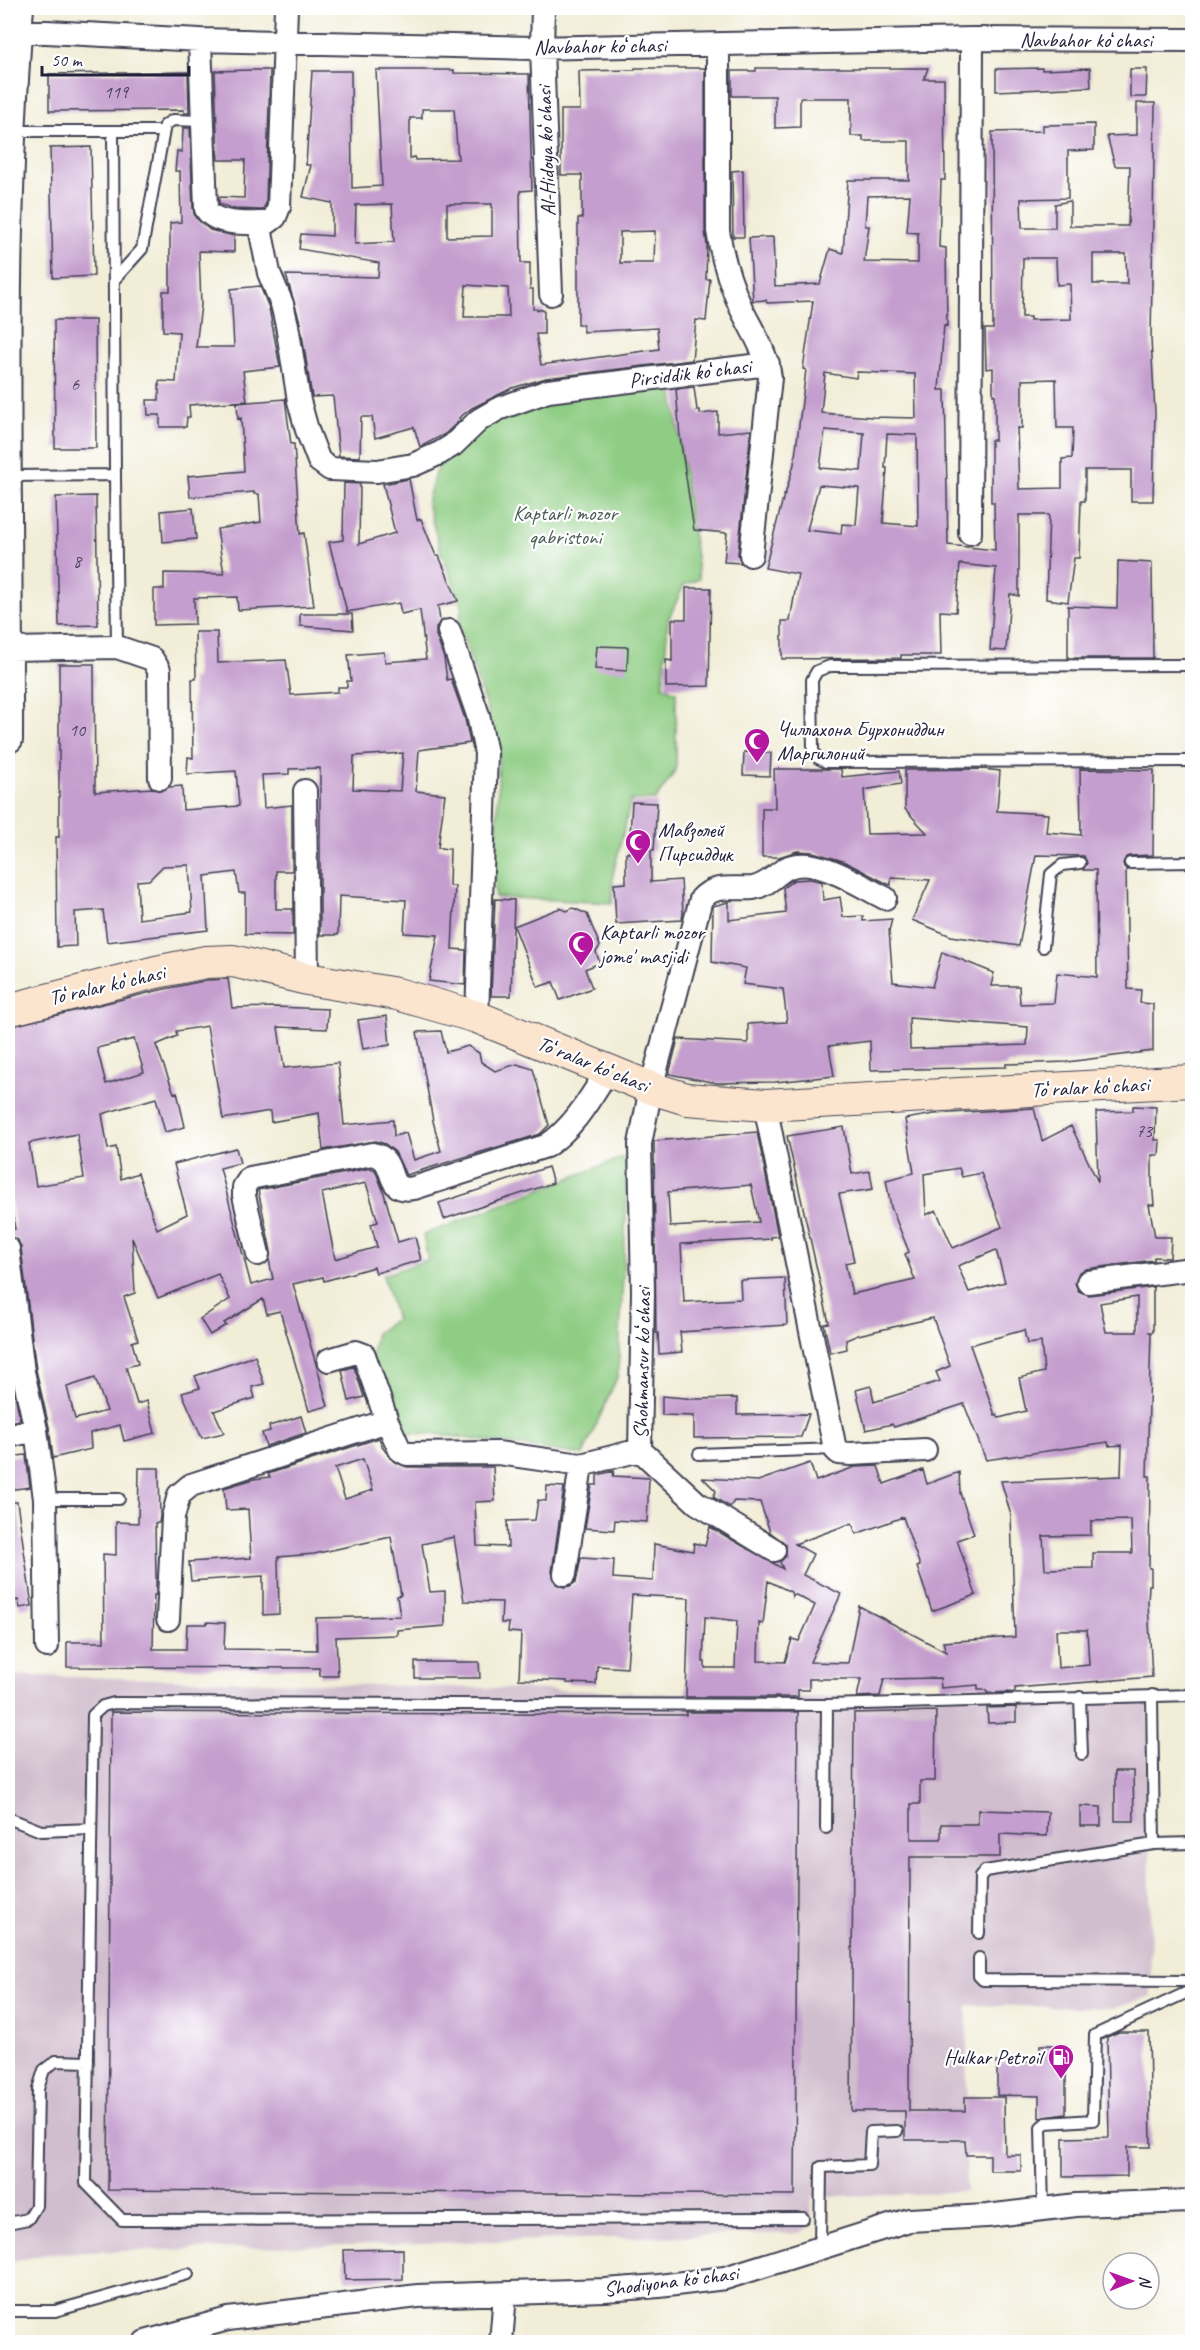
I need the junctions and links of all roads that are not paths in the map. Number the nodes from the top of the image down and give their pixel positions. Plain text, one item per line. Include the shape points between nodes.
1 (22, 8) edge
2 (286, 8) edge
3 (543, 8) edge
4 (14, 31) edge
5 (972, 39) junction
6 (200, 40) junction
7 (1192, 40) edge
8 (286, 42) junction
9 (718, 45) junction
10 (542, 48) junction
11 (202, 121) junction
12 (14, 131) junction
13 (113, 131) junction
14 (164, 131) junction
15 (259, 223) junction
16 (114, 280) junction
17 (551, 294) dead end
18 (768, 364) junction
19 (8, 428) edge
20 (116, 475) junction
21 (10, 476) junction
22 (970, 533) dead end
23 (751, 555) dead end
24 (449, 631) dead end
25 (117, 647) junction
26 (11, 649) junction
27 (1192, 665) edge
28 (11, 740) dead end
29 (1192, 761) edge
30 (160, 778) dead end
31 (305, 791) dead end
32 (1192, 862) edge
33 (1080, 863) dead end
34 (1130, 863) dead end
35 (885, 898) dead end
36 (1042, 947) dead end
37 (307, 979) junction
38 (8, 1010) edge
39 (477, 1017) junction
40 (608, 1070) junction
41 (1192, 1081) edge
42 (651, 1088) junction
43 (765, 1105) junction
44 (8, 1249) edge
45 (258, 1254) dead end
46 (1192, 1269) edge
47 (1088, 1282) dead end
48 (329, 1360) dead end
49 (387, 1421) junction
50 (36, 1430) junction
51 (8, 1436) edge
52 (835, 1449) junction
53 (640, 1450) junction
54 (925, 1450) dead end
55 (699, 1454) dead end
56 (581, 1465) junction
57 (119, 1498) dead end
58 (45, 1499) junction
59 (774, 1550) dead end
60 (565, 1574) dead end
61 (168, 1619) dead end
62 (47, 1646) dead end
63 (1152, 1695) junction
64 (1192, 1695) edge
65 (1080, 1697) junction
66 (827, 1705) junction
67 (1082, 1754) dead end
68 (8, 1818) edge
69 (826, 1828) dead end
70 (91, 1829) junction
71 (1192, 1843) edge
72 (1154, 1844) junction
73 (979, 1933) dead end
74 (979, 1958) dead end
75 (1192, 1981) edge
76 (1192, 1990) edge
77 (88, 2062) junction
78 (897, 2131) dead end
79 (1192, 2201) edge
80 (1043, 2209) junction
81 (803, 2218) dead end
82 (8, 2223) edge
83 (820, 2248) junction
84 (188, 2274) dead end
85 (505, 2295) junction
86 (8, 2311) edge
87 (145, 2343) edge
88 (501, 2343) edge

1 - 4 street
2 - 8 street
3 - 10 street, Al-Hidoya koʻchasi
4 - 6 street, Navbahor koʻchasi
4 - 12 street
5 - 7 street, Navbahor koʻchasi
5 - 9 street, Navbahor koʻchasi
5 - 22 street
6 - 8 street, Navbahor koʻchasi
6 - 11 street
8 - 10 street, Navbahor koʻchasi
8 - 15 street via 279,207 271,221
9 - 10 street, Navbahor koʻchasi
9 - 18 street, Pirsiddik koʻchasi via 718,231 722,256
10 - 17 street, Al-Hidoya koʻchasi
11 - 14 lane via 173,120 165,125
11 - 15 street via 206,209 218,219
12 - 13 lane
12 - 19 street
13 - 14 lane
13 - 16 lane
14 - 16 lane via 142,249
15 - 18 street, Pirsiddik koʻchasi via 269,273 287,325 307,430 320,461 330,469 386,470 413,465 453,445 479,420 498,409 548,391
16 - 20 lane
18 - 23 street via 770,396
19 - 21 street
20 - 21 lane
20 - 25 lane
21 - 26 street
24 - 39 street via 478,715 486,753
25 - 26 street
25 - 30 street via 153,659 159,670
26 - 28 street
27 - 29 lane via 830,666 817,671 813,680 813,751 826,762
31 - 37 street
32 - 34 lane
33 - 36 lane via 1062,865 1051,874
35 - 42 street, Shohmansur koʻchasi via 825,868 805,865 787,868 760,886 715,889 704,895 697,907
37 - 38 street, Toʻralar koʻchasi via 233,961 206,962
37 - 39 street, Toʻralar koʻchasi via 397,994
39 - 40 street, Toʻralar koʻchasi
40 - 42 street, Toʻralar koʻchasi
40 - 45 street via 579,1115 546,1146 414,1188 401,1189 395,1185 386,1161 372,1154 250,1178 243,1196
41 - 43 street, Toʻralar koʻchasi
42 - 43 street, Toʻralar koʻchasi via 687,1099
42 - 53 street, Shohmansur koʻchasi via 640,1144
43 - 52 street
44 - 50 street via 23,1372
46 - 47 street
48 - 49 street via 356,1352 364,1355
49 - 56 street, Shohmansur koʻchasi via 400,1450 407,1454 498,1453
49 - 61 street via 184,1490 173,1517
50 - 51 street
50 - 58 street
52 - 54 street via 851,1454
52 - 55 lane
53 - 56 street, Shohmansur koʻchasi
53 - 59 street via 697,1503
56 - 60 street
57 - 58 lane
58 - 62 street
63 - 64 lane
63 - 65 lane
63 - 72 lane
65 - 66 lane
65 - 67 lane
66 - 69 lane
66 - 70 lane via 114,1703 93,1715
68 - 70 lane via 41,1830
70 - 77 lane
71 - 72 lane
72 - 73 lane via 984,1871 980,1877
74 - 75 lane via 979,1976 983,1980
76 - 80 lane via 1095,2035 1093,2120 1046,2123 1041,2127
77 - 81 lane via 86,2183 122,2220
77 - 82 lane via 56,2061 44,2070 38,2089 36,2206 28,2219
78 - 83 lane via 871,2132 869,2165 821,2167
79 - 80 street, Shodiyona koʻchasi
80 - 83 street, Shodiyona koʻchasi via 909,2220
83 - 85 street, Shodiyona koʻchasi via 725,2278
84 - 86 lane via 55,2311
85 - 87 street, Shodiyona koʻchasi via 418,2296 228,2319
85 - 88 street

